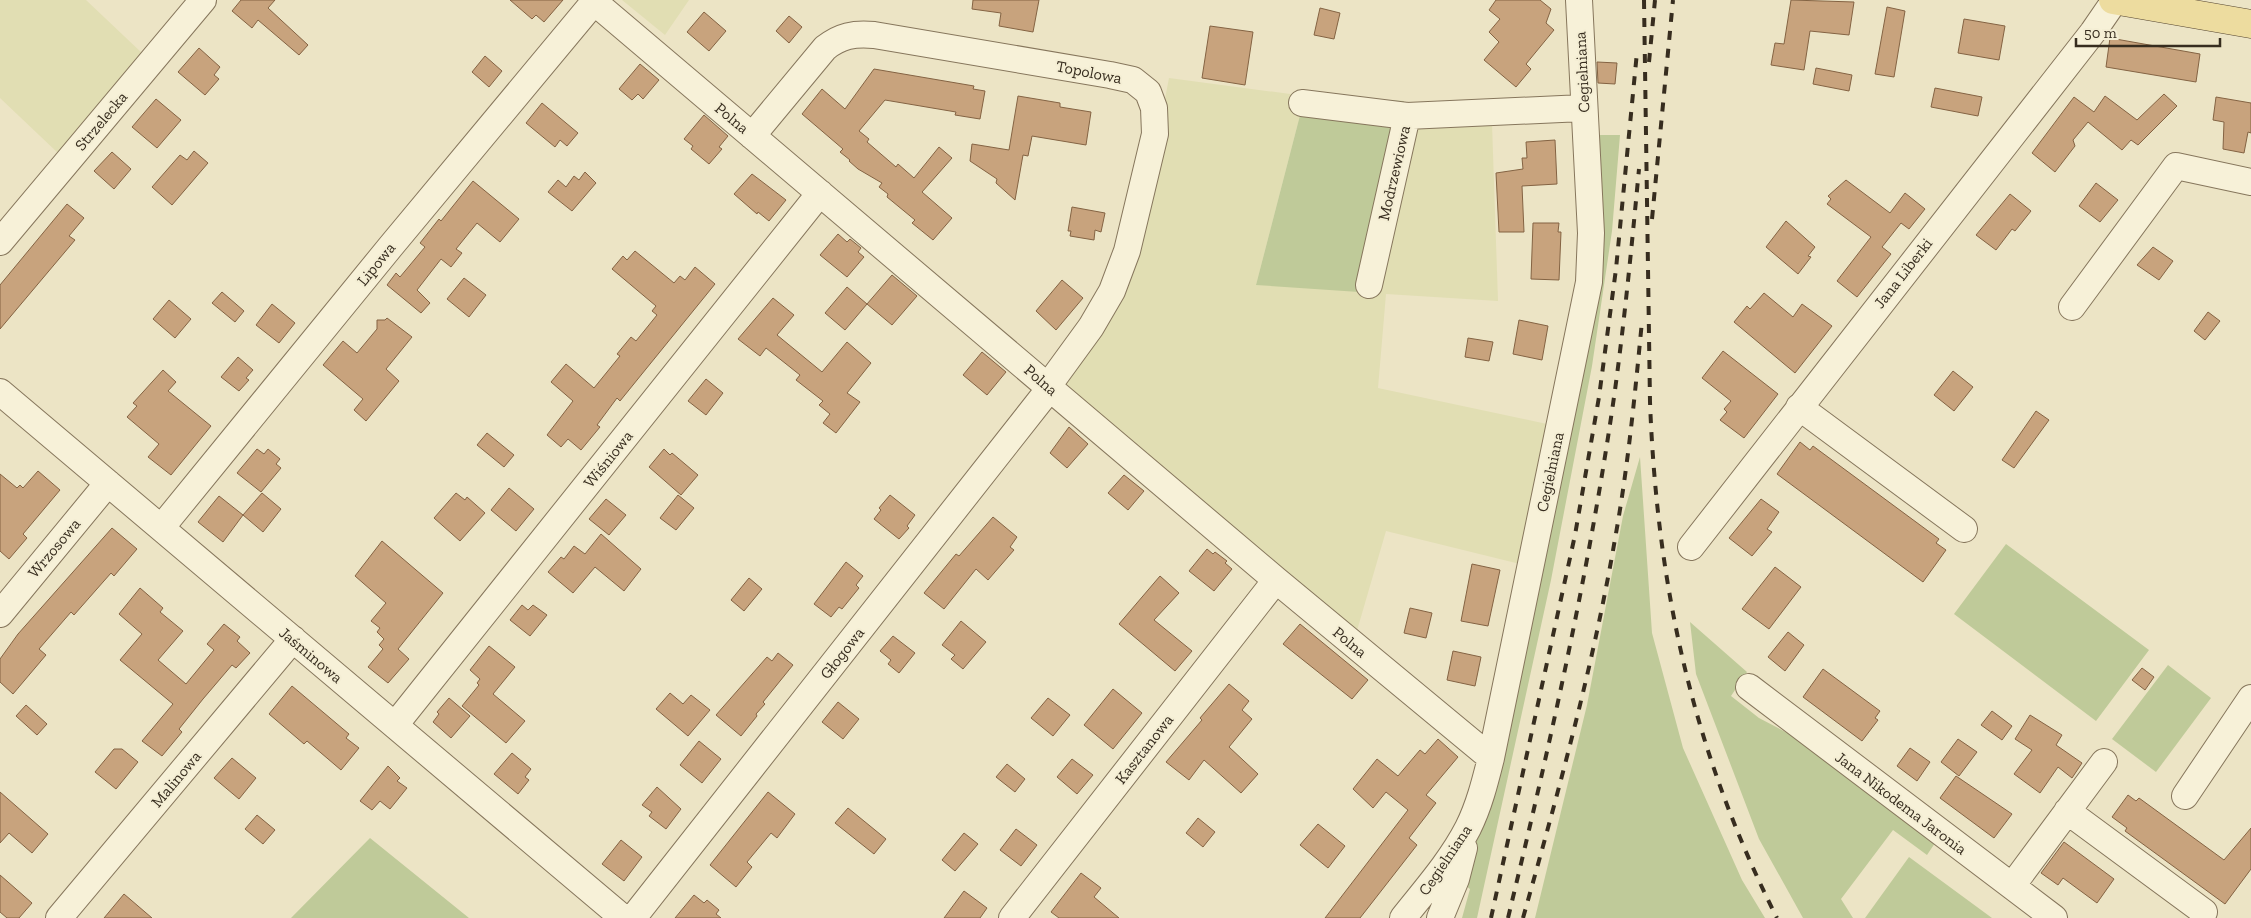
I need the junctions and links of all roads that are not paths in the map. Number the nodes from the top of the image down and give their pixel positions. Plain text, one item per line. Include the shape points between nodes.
1 (203, 0) edge
2 (1579, 0) edge
3 (2114, 0) edge
4 (593, 1) edge
5 (2251, 24) edge
6 (1302, 103) dead end
7 (1583, 108) junction
8 (1407, 116) junction
9 (752, 136) junction
10 (2251, 182) edge
11 (820, 193) junction
12 (0, 242) edge
13 (1369, 285) dead end
14 (2072, 307) dead end
15 (1049, 387) junction
16 (0, 392) edge
17 (1799, 407) junction
18 (108, 483) junction
19 (161, 528) junction
20 (1964, 529) dead end
21 (1690, 547) dead end
22 (1276, 580) junction
23 (0, 614) edge
24 (293, 639) junction
25 (1749, 687) dead end
26 (2251, 698) edge
27 (395, 725) junction
28 (1491, 758) junction
29 (2104, 762) dead end
30 (2185, 796) dead end
31 (2068, 811) junction
32 (1468, 828) junction
33 (2012, 886) junction
34 (2204, 912) dead end
35 (59, 918) edge
36 (623, 918) edge
37 (633, 918) edge
38 (1012, 918) edge
39 (1403, 918) edge
40 (1440, 918) edge
41 (2054, 918) edge

1 - 12 street, Strzelecka
2 - 7 street, Cegielniana
3 - 5 main road
3 - 17 street, Jana Liberki via 2093,32
4 - 9 street, Polna
4 - 19 street, Lipowa
6 - 8 street
7 - 8 street, Modrzewiowa
7 - 28 street, Cegielniana via 1591,233 1589,282
8 - 13 street, Modrzewiowa
9 - 11 street, Polna
9 - 15 street, Topolowa via 825,48 850,35 893,38 1110,75 1138,83 1152,100 1155,126 1127,251 1105,305
10 - 14 street via 2176,166
11 - 15 street, Polna
11 - 27 street, Wiśniowa
15 - 22 street, Polna
15 - 37 street, Głogowa
16 - 18 street, Jaśminowa
17 - 20 street
17 - 21 street, Jana Liberki
18 - 19 street, Jaśminowa
18 - 23 street, Wrzosowa
19 - 24 street, Jaśminowa
22 - 28 street, Polna
22 - 38 street, Kasztanowa
24 - 27 street, Jaśminowa
24 - 35 street, Malinowa
25 - 33 street, Jana Nikodema Jaronia
26 - 30 street
27 - 36 street, Jaśminowa
28 - 32 street, Cegielniana
29 - 31 street
31 - 33 street
31 - 34 street
32 - 39 street, Cegielniana via 1442,869
32 - 40 street via 1456,879
33 - 41 street, Jana Nikodema Jaronia

